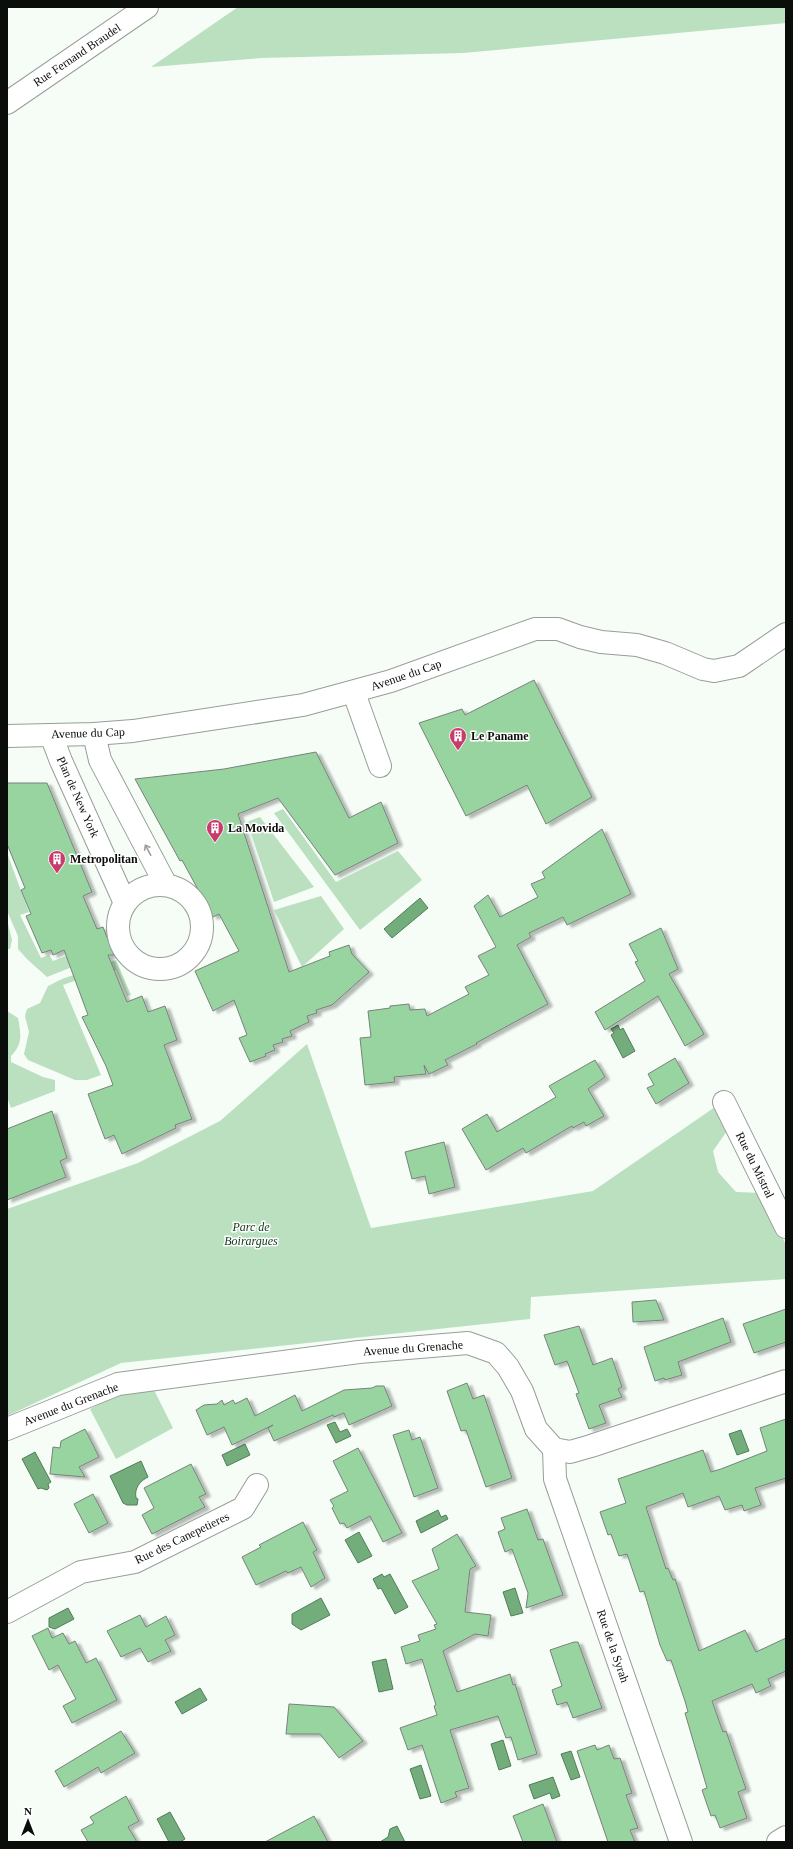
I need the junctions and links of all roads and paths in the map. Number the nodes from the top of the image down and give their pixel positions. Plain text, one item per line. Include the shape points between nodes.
1 (147, 7) edge
2 (7, 103) edge
3 (786, 634) edge
4 (354, 693) junction
5 (94, 734) junction
6 (51, 735) junction
7 (7, 736) edge
8 (380, 766) dead end
9 (166, 885) junction
10 (125, 903) junction
11 (724, 1102) dead end
12 (786, 1227) edge
13 (786, 1381) edge
14 (7, 1429) edge
15 (554, 1449) junction
16 (257, 1485) dead end
17 (7, 1612) edge
18 (786, 1837) edge
19 (681, 1842) edge
20 (778, 1842) edge

1 - 2 street, Rue Fernand Braudel
3 - 4 street, Avenue du Cap via 739,666 714,671 637,645 601,642 558,629 535,629
4 - 5 street, Avenue du Cap via 273,710 167,727
4 - 8 street
5 - 6 street, Avenue du Cap
9 -> 5 street via 100,760
6 - 7 street, Avenue du Cap
6 - 10 street, Plan de New York
9 - 10 street via 142,888
9 - 10 street via 188,894 196,903 203,926 196,949 189,958 178,965 168,968 145,966 126,952 118,933 118,923
11 - 12 street, Rue du Mistral
13 - 15 street via 591,1446 570,1452
14 - 15 street, Avenue du Grenache via 118,1384 359,1352 468,1343 496,1353 508,1367 522,1392 536,1428
15 - 19 street, Rue de la Syrah via 554,1479
16 - 17 street, Rue des Canepetieres via 243,1508 135,1562 81,1572
18 - 20 street

